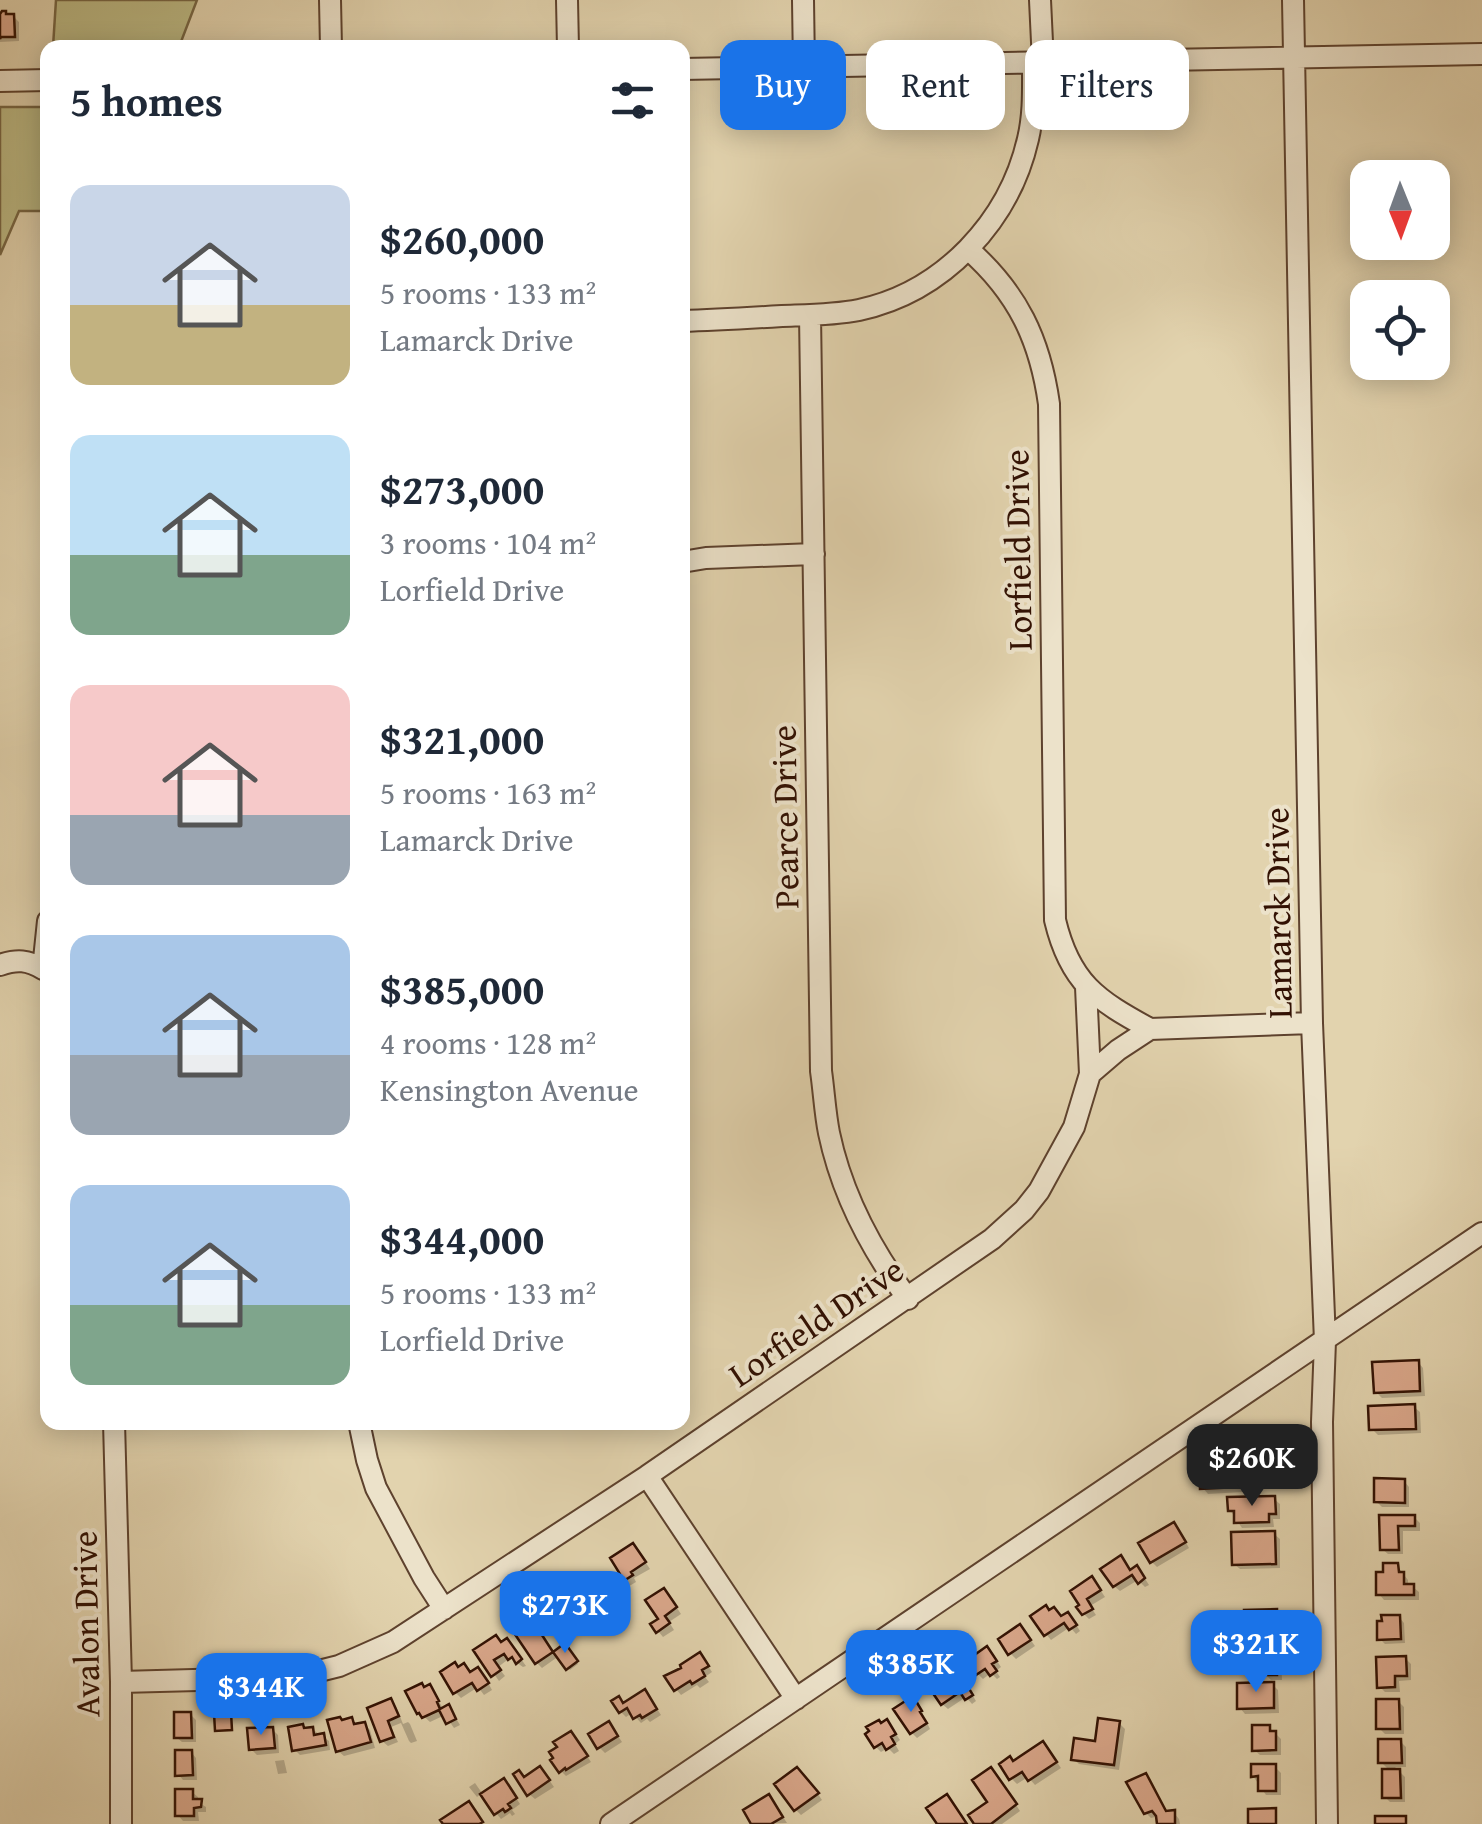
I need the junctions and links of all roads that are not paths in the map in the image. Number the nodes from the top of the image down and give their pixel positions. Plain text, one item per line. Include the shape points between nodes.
1 (330, 0) edge
2 (567, 0) edge
3 (803, 0) edge
4 (1040, 0) edge
5 (1293, 0) edge
6 (331, 40) edge
7 (568, 40) edge
8 (804, 40) edge
9 (1039, 40) edge
10 (1482, 54) edge
11 (1294, 57) junction
12 (1189, 59) edge
13 (1025, 63) edge
14 (846, 65) edge
15 (720, 68) edge
16 (690, 69) edge
17 (40, 80) edge
18 (0, 81) edge
19 (1030, 130) edge
20 (968, 250) junction
21 (810, 315) junction
22 (690, 321) edge
23 (814, 554) junction
24 (690, 561) edge
25 (0, 966) edge
26 (40, 969) edge
27 (1086, 987) junction
28 (1312, 1023) junction
29 (1150, 1029) junction
30 (1090, 1074) junction
31 (1482, 1234) edge
32 (908, 1299) junction
33 (1325, 1341) junction
34 (114, 1430) edge
35 (361, 1430) edge
36 (647, 1476) junction
37 (444, 1609) junction
38 (121, 1682) junction
39 (796, 1700) junction
40 (122, 1824) edge
41 (611, 1824) edge
42 (1327, 1824) edge

1 - 6 street
2 - 7 street
3 - 8 street
4 - 9 street
5 - 11 street, Lamarck Drive
10 - 11 street
11 - 12 street
11 - 28 street, Lamarck Drive
13 - 14 street
15 - 16 street
17 - 18 street
19 - 20 street via 1006,198
20 - 21 street via 942,273 890,301
20 - 27 street, Lorfield Drive via 1012,298 1045,374 1055,920
21 - 22 street
21 - 23 street, Pearce Drive
23 - 24 street
23 - 32 street, Pearce Drive via 821,1071 829,1132 852,1209
25 - 26 street via 24,960
27 - 29 street, Lorfield Drive
27 - 30 street, Lorfield Drive
28 - 29 street
28 - 33 street, Lamarck Drive
29 - 30 street
30 - 32 street, Lorfield Drive via 1074,1127 1039,1192 992,1240
31 - 33 street
32 - 36 street, Lorfield Drive
33 - 39 street
33 - 42 street, Lamarck Drive
34 - 38 street, Avalon Drive
35 - 37 street via 376,1488
36 - 37 street, Lorfield Drive
36 - 39 street
37 - 38 street, Lorfield Drive via 366,1656 314,1672
38 - 40 street, Avalon Drive
39 - 41 street

